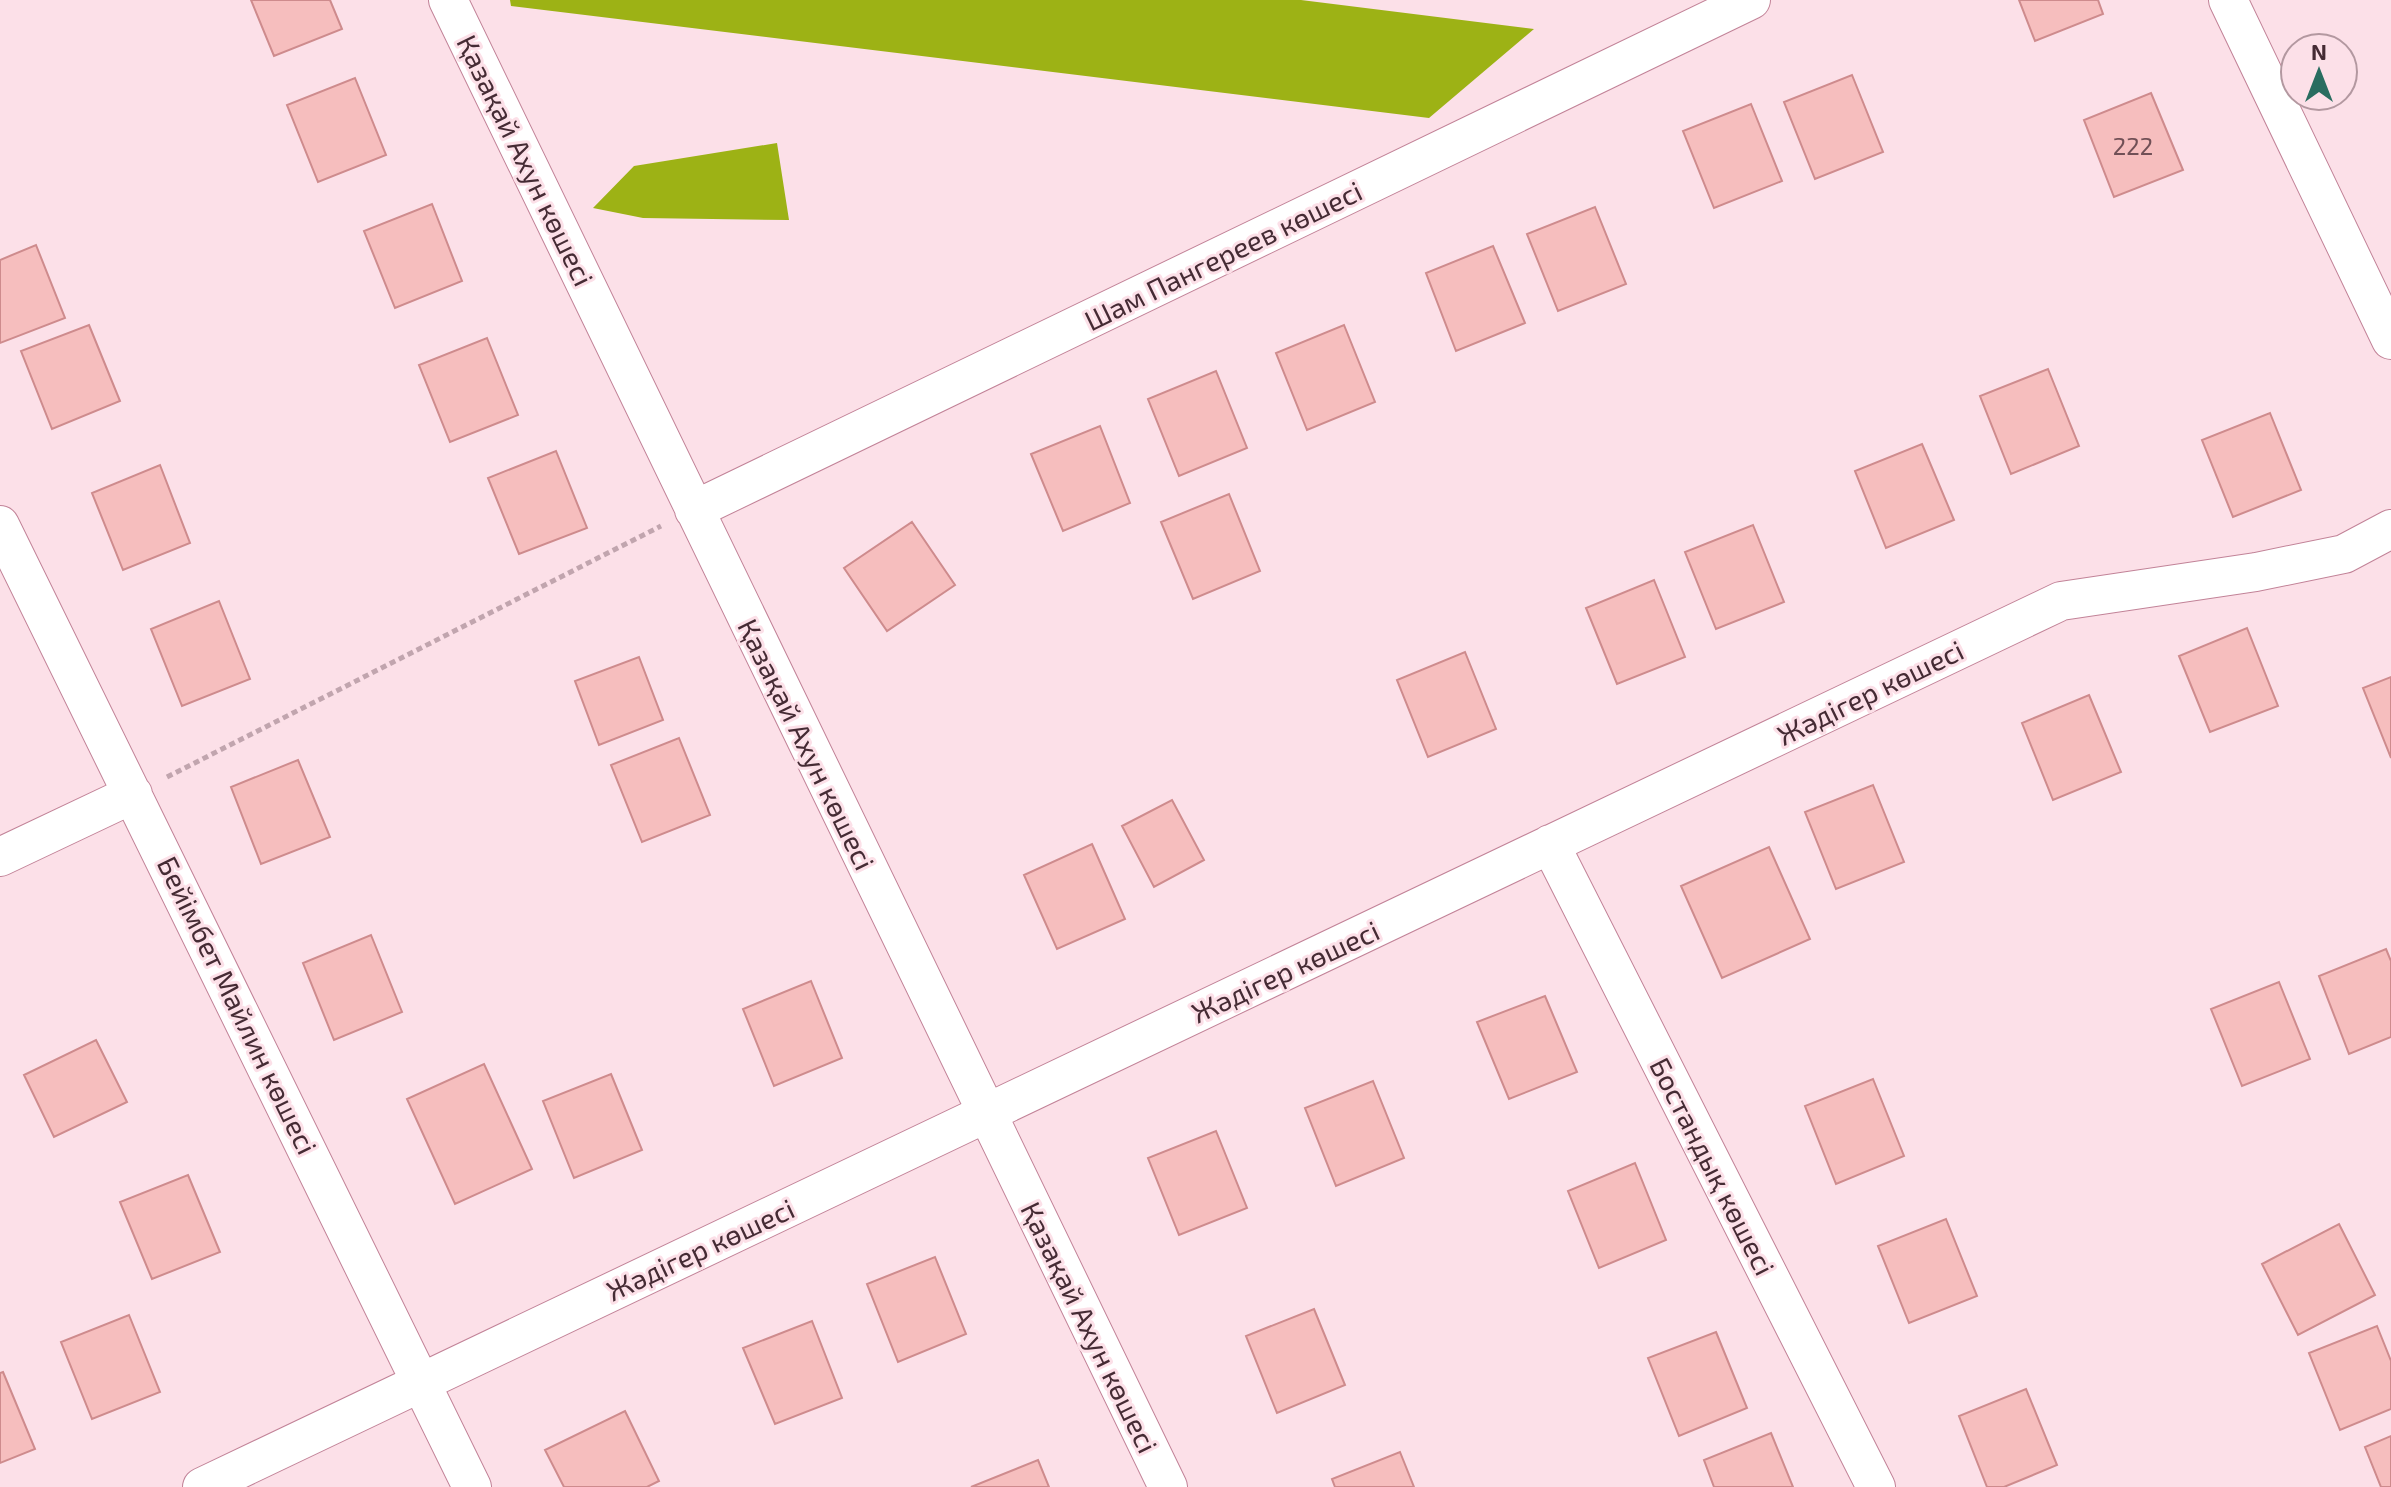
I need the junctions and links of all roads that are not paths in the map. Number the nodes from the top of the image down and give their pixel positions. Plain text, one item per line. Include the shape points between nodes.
1 (448, 0) edge
2 (1751, 0) edge
3 (2228, 0) edge
4 (2391, 340) edge
5 (694, 510) junction
6 (0, 525) edge
7 (2391, 529) edge
8 (133, 794) junction
9 (1550, 844) junction
10 (0, 857) edge
11 (986, 1113) junction
12 (423, 1382) junction
13 (202, 1487) edge
14 (472, 1487) edge
15 (1168, 1487) edge
16 (1876, 1487) edge

1 - 5 street, Қазақай Ахун көшесі
2 - 5 street, Шам Пангереев көшесі
3 - 4 street
5 - 11 street, Қазақай Ахун көшесі
6 - 8 street, Бейімбет Майлин көшесі
7 - 9 street, Жәдігер көшесі via 2344,554 2061,601
8 - 10 street
8 - 12 street, Бейімбет Майлин көшесі
9 - 11 street, Жәдігер көшесі
9 - 16 street, Бостандық көшесі
11 - 12 street, Жәдігер көшесі
11 - 15 street, Қазақай Ахун көшесі
12 - 13 street, Жәдігер көшесі
12 - 14 street, Бейімбет Майлин көшесі

